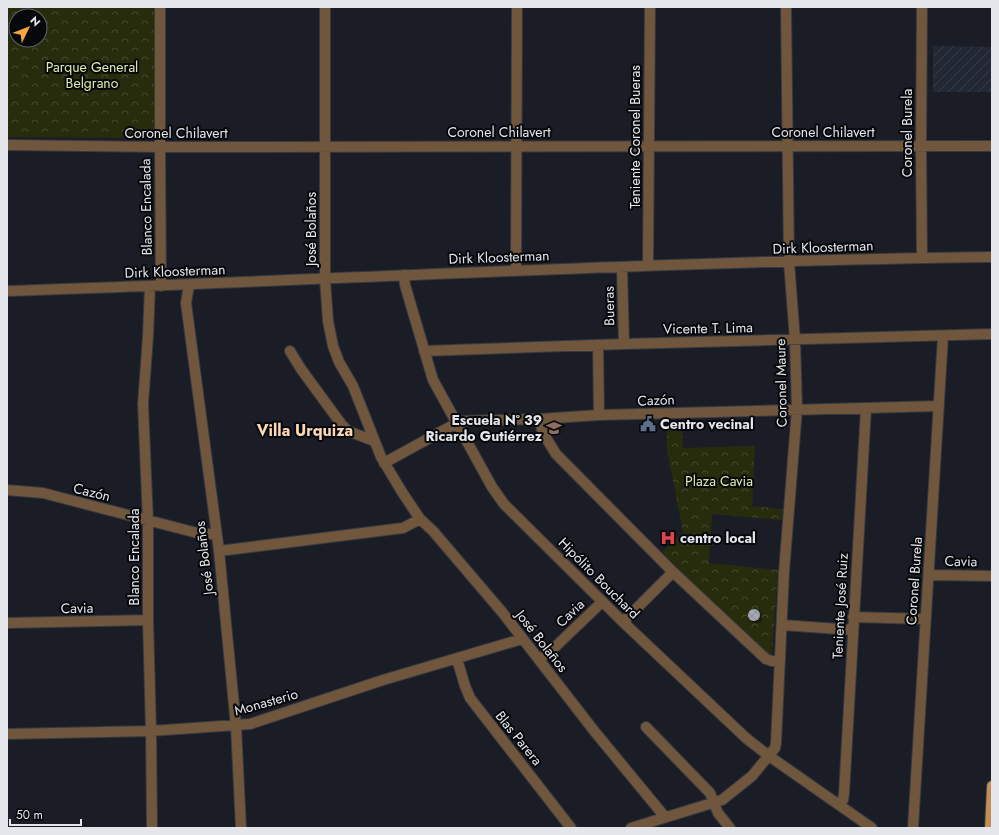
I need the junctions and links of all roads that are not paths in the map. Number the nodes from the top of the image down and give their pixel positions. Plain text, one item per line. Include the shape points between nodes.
1 (160, 7) edge
2 (325, 7) edge
3 (517, 7) edge
4 (650, 7) edge
5 (786, 7) edge
6 (922, 7) edge
7 (7, 145) edge
8 (921, 145) junction
9 (325, 146) junction
10 (517, 146) junction
11 (649, 146) junction
12 (787, 146) junction
13 (992, 146) edge
14 (160, 147) junction
15 (992, 257) edge
16 (922, 258) junction
17 (789, 262) junction
18 (648, 266) junction
19 (622, 268) junction
20 (516, 270) junction
21 (404, 275) junction
22 (325, 278) junction
23 (188, 285) junction
24 (150, 286) junction
25 (161, 286) junction
26 (7, 291) edge
27 (992, 334) edge
28 (943, 336) junction
29 (795, 340) junction
30 (624, 344) junction
31 (598, 345) junction
32 (290, 351) dead end
33 (424, 351) junction
34 (939, 406) junction
35 (866, 408) junction
36 (797, 409) junction
37 (599, 415) junction
38 (539, 419) junction
39 (457, 423) junction
40 (374, 441) junction
41 (384, 463) junction
42 (7, 490) edge
43 (420, 519) junction
44 (148, 521) junction
45 (216, 534) junction
46 (219, 551) junction
47 (673, 572) junction
48 (929, 574) junction
49 (992, 576) edge
50 (602, 602) junction
51 (853, 617) junction
52 (925, 619) junction
53 (148, 620) junction
54 (623, 622) junction
55 (7, 623) edge
56 (782, 625) junction
57 (853, 630) junction
58 (522, 639) junction
59 (457, 659) junction
60 (539, 659) junction
61 (780, 661) junction
62 (236, 726) junction
63 (646, 727) dead end
64 (151, 731) junction
65 (7, 734) edge
66 (769, 756) junction
67 (992, 786) edge
68 (714, 802) junction
69 (839, 805) junction
70 (665, 817) junction
71 (991, 827) edge
72 (152, 828) edge
73 (241, 828) edge
74 (572, 828) edge
75 (631, 828) edge
76 (730, 828) edge
77 (872, 828) edge
78 (913, 828) edge

1 - 14 street, Blanco Encalada
2 - 9 street, José Bolaños
3 - 10 street
4 - 11 street, Teniente Coronel Bueras
5 - 12 street, Coronel Maure
6 - 8 street, Coronel Burela
7 - 14 street, Coronel Chilavert
8 - 12 street, Coronel Chilavert
8 - 13 street, Coronel Chilavert
8 - 16 street, Coronel Burela
9 - 10 street, Coronel Chilavert
9 - 14 street, Coronel Chilavert
9 - 22 street, José Bolaños
10 - 11 street, Coronel Chilavert
10 - 20 street
11 - 12 street, Coronel Chilavert
11 - 18 street, Teniente Coronel Bueras
12 - 17 street, Coronel Maure
14 - 25 street, Blanco Encalada
15 - 16 street, Dirk Kloosterman
16 - 17 street, Dirk Kloosterman
17 - 18 street, Dirk Kloosterman
17 - 29 street, Coronel Maure
18 - 19 street, Dirk Kloosterman
19 - 20 street, Dirk Kloosterman
19 - 30 street, Bueras
20 - 21 street, Dirk Kloosterman
21 - 22 street, Dirk Kloosterman
21 - 33 street, Hipólito Bouchard
22 - 23 street, Dirk Kloosterman
22 - 40 street, José Bolaños via 328,321 333,346 353,386
23 - 25 street, Dirk Kloosterman
23 - 45 street, José Bolaños via 186,303
24 - 25 street, Dirk Kloosterman
24 - 26 street, Dirk Kloosterman
24 - 44 street, Blanco Encalada via 143,404
27 - 28 street, Vicente T. Lima
28 - 29 street, Vicente T. Lima
28 - 34 street, Coronel Burela
29 - 30 street, Vicente T. Lima
29 - 36 street, Coronel Maure
30 - 31 street, Vicente T. Lima
31 - 33 street, Vicente T. Lima
31 - 37 street, Bueras
32 - 40 street via 342,425 348,431
33 - 39 street, Hipólito Bouchard via 433,380
34 - 35 street, Cazón
34 - 48 street, Coronel Burela
35 - 36 street, Cazón
35 - 51 street, Teniente José Ruiz
36 - 37 street, Cazón
36 - 56 street, Coronel Maure
37 - 38 street, Cazón
38 - 39 street, Cazón
38 - 47 street via 543,433 556,454
39 - 41 street, Cazón
39 - 50 street, Hipólito Bouchard via 504,504
40 - 41 street, José Bolaños
41 - 43 street, José Bolaños
42 - 44 street, Cazón via 43,493
43 - 46 street via 395,530
43 - 58 street, José Bolaños via 484,590
44 - 45 street, Cazón via 201,534
44 - 53 street, Blanco Encalada
45 - 46 street, José Bolaños
46 - 62 street, José Bolaños
47 - 54 street
47 - 61 street via 766,659
48 - 49 street, Cavia
48 - 52 street, Coronel Burela
50 - 54 street, Hipólito Bouchard
50 - 60 street, Cavia via 552,650
51 - 52 street
51 - 57 street, Teniente José Ruiz
52 - 78 street, Coronel Burela
53 - 55 street, Cavia
53 - 64 street, Blanco Encalada
54 - 66 street, Hipólito Bouchard via 741,734
56 - 57 street
56 - 61 street, Coronel Maure
57 - 69 street, Teniente José Ruiz via 844,794
58 - 59 street, Monasterio
58 - 60 street, José Bolaños
59 - 62 street, Monasterio via 383,680 250,724
59 - 74 street, Blas Parera via 470,698
60 - 70 street, José Bolaños via 604,744
61 - 66 street, Coronel Maure via 776,743
62 - 64 street, Monasterio
62 - 73 street, José Bolaños
63 - 68 street via 704,786
64 - 65 street, Monasterio
64 - 72 street, Blanco Encalada
66 - 68 street, Coronel Maure via 743,784 722,800
66 - 69 street, Hipólito Bouchard
67 - 71 main road
68 - 70 street, Coronel Maure
68 - 76 street via 718,813
69 - 77 street, Hipólito Bouchard
70 - 75 street, Coronel Maure

